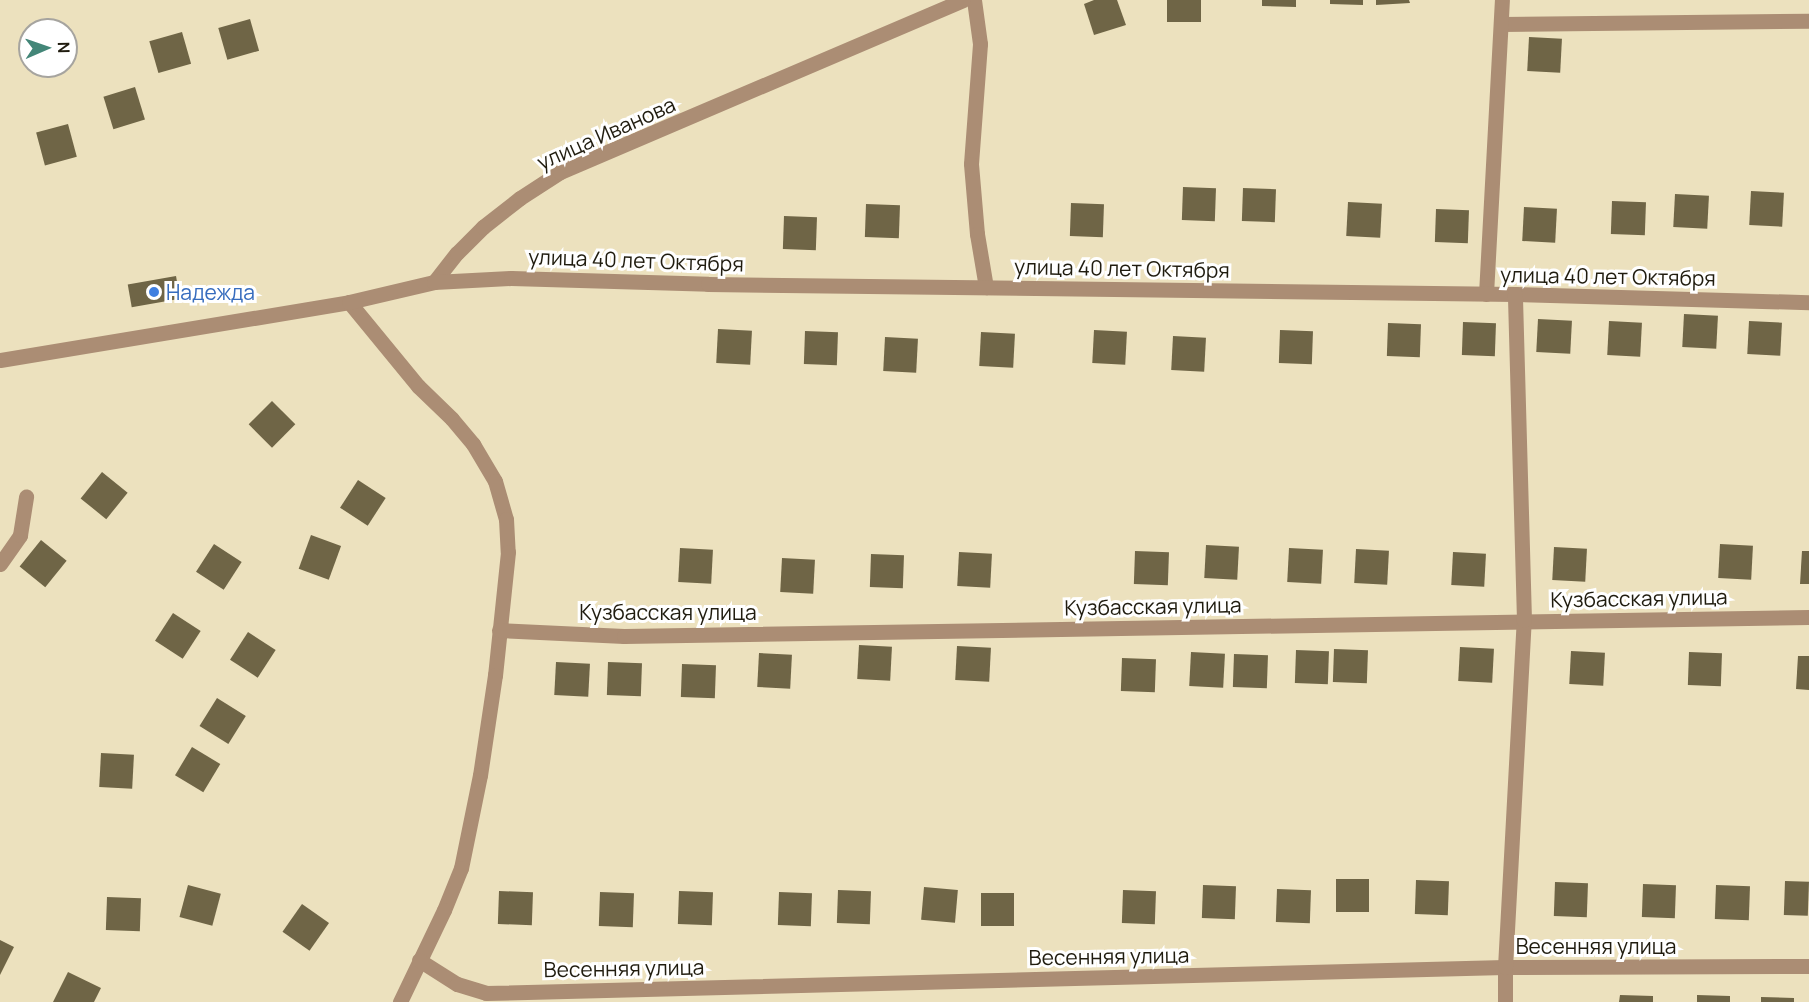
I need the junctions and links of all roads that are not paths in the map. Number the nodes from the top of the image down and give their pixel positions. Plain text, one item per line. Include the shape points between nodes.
1 (963, 0) edge
2 (974, 0) edge
3 (1502, 0) edge
4 (1809, 21) edge
5 (1501, 24) junction
6 (434, 282) junction
7 (986, 287) junction
8 (1486, 294) junction
9 (1515, 294) junction
10 (349, 302) junction
11 (1809, 302) edge
12 (0, 359) edge
13 (26, 496) dead end
14 (0, 564) edge
15 (1809, 617) edge
16 (1524, 620) junction
17 (499, 630) junction
18 (419, 960) junction
19 (1809, 966) edge
20 (1505, 967) junction
21 (400, 1002) edge
22 (1505, 1002) edge

1 - 6 street, улица Иванова via 560,172 483,227
2 - 7 street via 980,44 971,164
3 - 5 street
4 - 5 street
5 - 8 street
6 - 7 street, улица 40 лет Октября via 511,278
6 - 10 street
7 - 8 street, улица 40 лет Октября
8 - 9 street, улица 40 лет Октября
9 - 11 street, улица 40 лет Октября
9 - 16 street
10 - 12 street
10 - 17 street via 411,378 459,427 495,481 506,519 508,552
13 - 14 street via 20,535
15 - 16 street, Кузбасская улица
16 - 17 street, Кузбасская улица via 624,636
16 - 20 street
17 - 18 street via 480,775 461,868
18 - 20 street, Весенняя улица via 457,984 486,993
18 - 21 street
19 - 20 street, Весенняя улица
20 - 22 street

